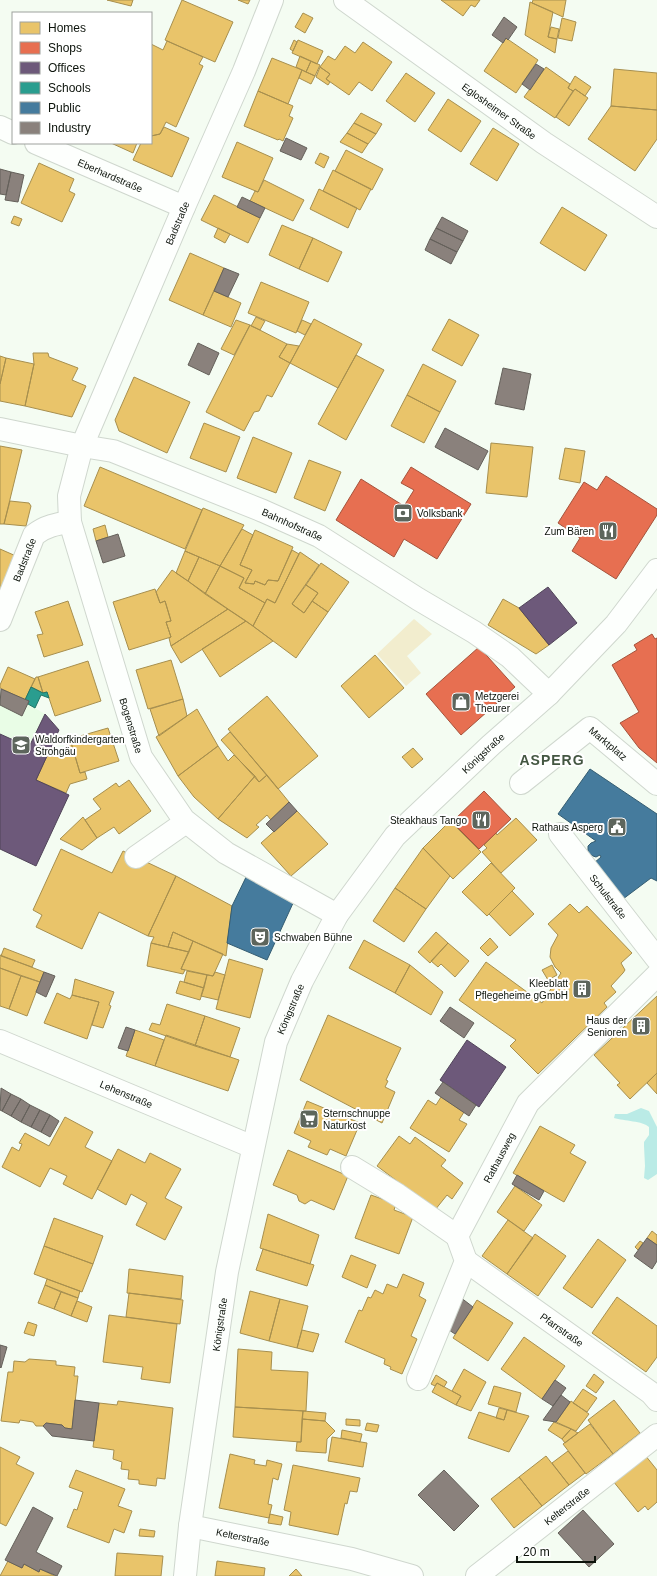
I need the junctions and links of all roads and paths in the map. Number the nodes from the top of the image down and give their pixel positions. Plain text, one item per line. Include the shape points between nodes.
1 (272, 0) edge
2 (345, 0) edge
3 (0, 127) edge
4 (12, 133) edge
5 (38, 144) edge
6 (184, 207) junction
7 (657, 217) edge
8 (0, 429) edge
9 (82, 446) junction
10 (70, 522) junction
11 (657, 570) edge
12 (0, 620) edge
13 (549, 694) junction
14 (521, 783) dead end
15 (657, 784) edge
16 (186, 822) junction
17 (560, 834) dead end
18 (136, 857) dead end
19 (337, 915) junction
20 (657, 959) edge
21 (657, 975) edge
22 (0, 1041) edge
23 (253, 1147) junction
24 (352, 1167) dead end
25 (457, 1236) junction
26 (466, 1261) junction
27 (418, 1379) dead end
28 (657, 1400) edge
29 (657, 1436) edge
30 (190, 1526) junction
31 (349, 1568) edge
32 (185, 1576) edge
33 (412, 1576) edge
34 (477, 1576) edge

1 - 6 street, Badstraße via 244,71
2 - 7 street, Eglosheimer Straße via 544,143
3 - 4 street
5 - 6 street, Eberhardstraße
6 - 9 street, Badstraße
8 - 9 street, Bahnhofstraße
9 - 10 street, Bogenstraße via 69,496
9 - 13 street, Bahnhofstraße via 113,451 319,536 492,644 510,657
10 - 12 street, Badstraße via 50,526 34,535
10 - 16 street, Bogenstraße via 141,757
11 - 13 street, Königstraße via 616,624
13 - 19 street, Königstraße via 395,836
14 - 15 street, Marktplatz via 590,728
16 - 18 street
16 - 19 street, Bogenstraße via 226,853
17 - 20 street, Schulstraße
19 - 23 street, Königstraße via 302,981 276,1042
21 - 25 street, Rathausweg via 528,1103
22 - 23 street, Lehenstraße
23 - 30 street, Königstraße via 228,1272
24 - 25 street
25 - 26 street
26 - 27 street
26 - 28 street, Pfarrstraße
29 - 34 street, Kelterstraße
30 - 31 street, Kelterstraße
30 - 32 street, Königstraße
31 - 33 street, Kelterstraße

